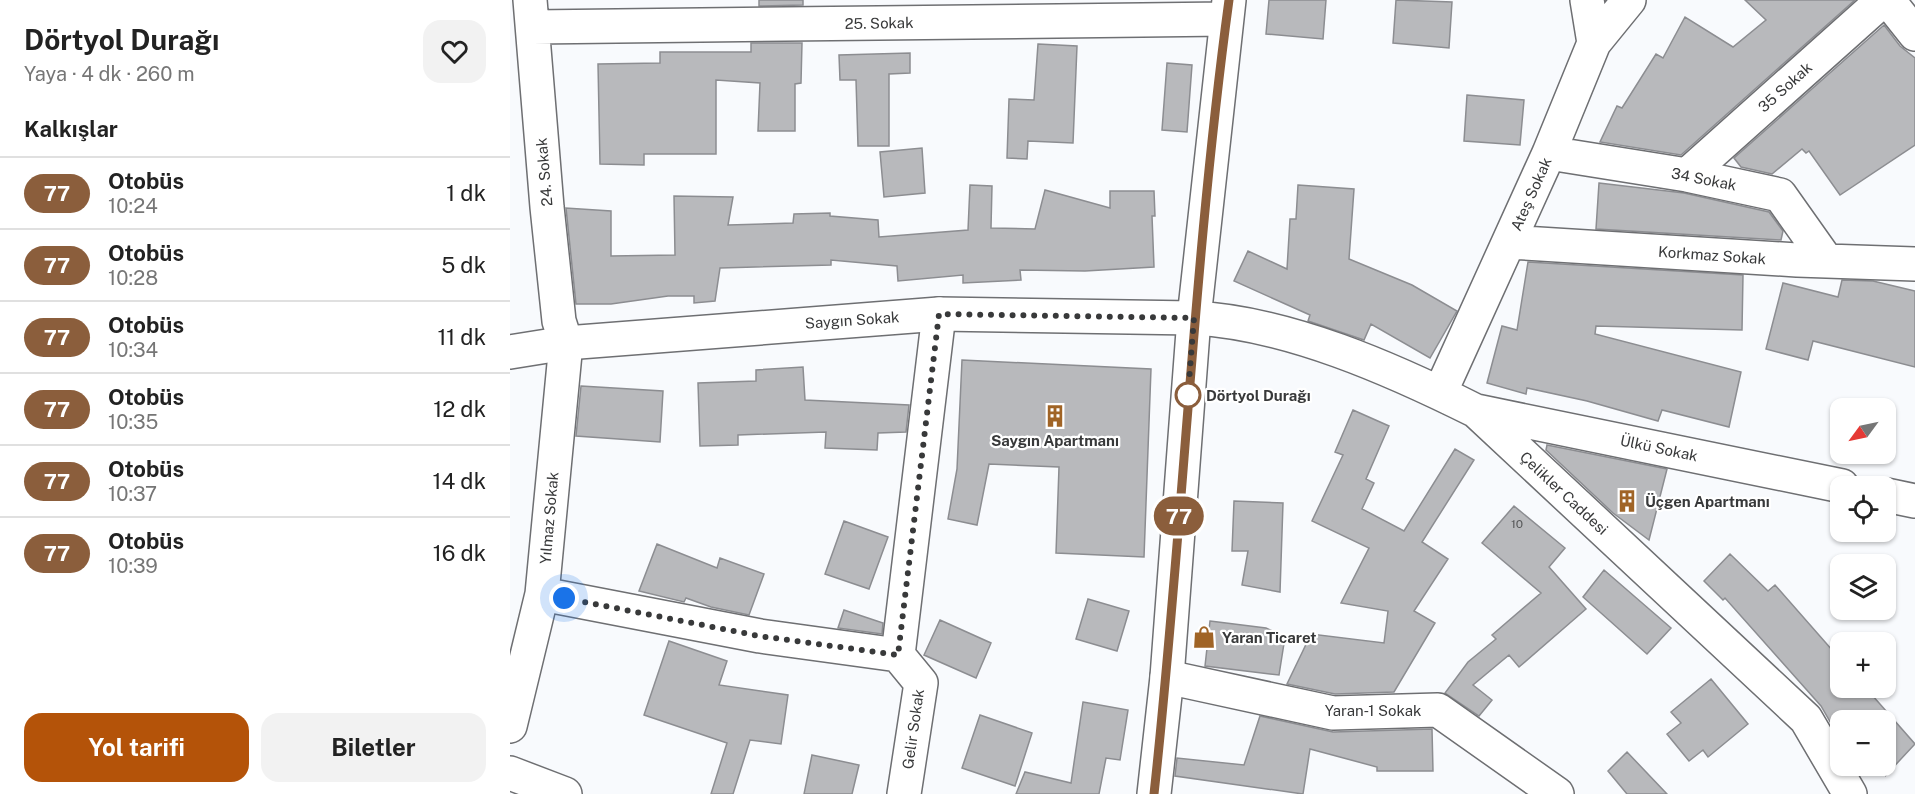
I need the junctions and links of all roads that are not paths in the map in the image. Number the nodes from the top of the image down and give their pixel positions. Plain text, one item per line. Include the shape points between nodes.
1 (1587, 0) edge
2 (1629, 0) edge
3 (1883, 0) edge
4 (1888, 0) edge
5 (1227, 9) edge
6 (531, 14) edge
7 (1915, 34) edge
8 (1594, 43) junction
9 (1549, 153) junction
10 (1687, 175) junction
11 (1509, 242) junction
12 (1826, 260) junction
13 (1915, 264) edge
14 (939, 314) junction
15 (1194, 318) junction
16 (566, 342) junction
17 (510, 352) edge
18 (1440, 393) junction
19 (1476, 411) junction
20 (1830, 484) edge
21 (1896, 497) edge
22 (1915, 501) edge
23 (542, 594) junction
24 (898, 655) junction
25 (1167, 677) junction
26 (510, 726) edge
27 (510, 773) edge
28 (565, 794) edge
29 (904, 794) edge
30 (1154, 794) edge
31 (1557, 794) edge
32 (1850, 794) edge

1 - 8 street
2 - 8 street, Ateş Sokak
3 - 10 street, 35 Sokak
4 - 7 street
5 - 6 street, 25. Sokak
5 - 15 street
6 - 16 street, 24. Sokak via 559,321
8 - 9 street, Ateş Sokak
9 - 10 street, 34 Sokak
9 - 11 street, Ateş Sokak
10 - 12 street, 34 Sokak via 1780,195
11 - 12 street, Korkmaz Sokak
11 - 18 street, Ateş Sokak
12 - 13 street, Korkmaz Sokak
14 - 15 street, Saygın Sokak
14 - 16 street, Saygın Sokak
14 - 24 street
15 - 18 street, Çelikler Caddesi via 1222,319 1305,338
15 - 25 street
16 - 17 street, Saygın Sokak
16 - 23 street, Yılmaz Sokak
18 - 19 street, Çelikler Caddesi
19 - 20 street, Ülkü Sokak
19 - 32 street, Çelikler Caddesi via 1806,719
21 - 22 street
23 - 24 street via 759,636
23 - 26 street, Yılmaz Sokak
24 - 29 street, Gelir Sokak via 921,683
25 - 30 street
25 - 31 street, Yaran-1 Sokak via 1333,713 1438,710
27 - 28 street

